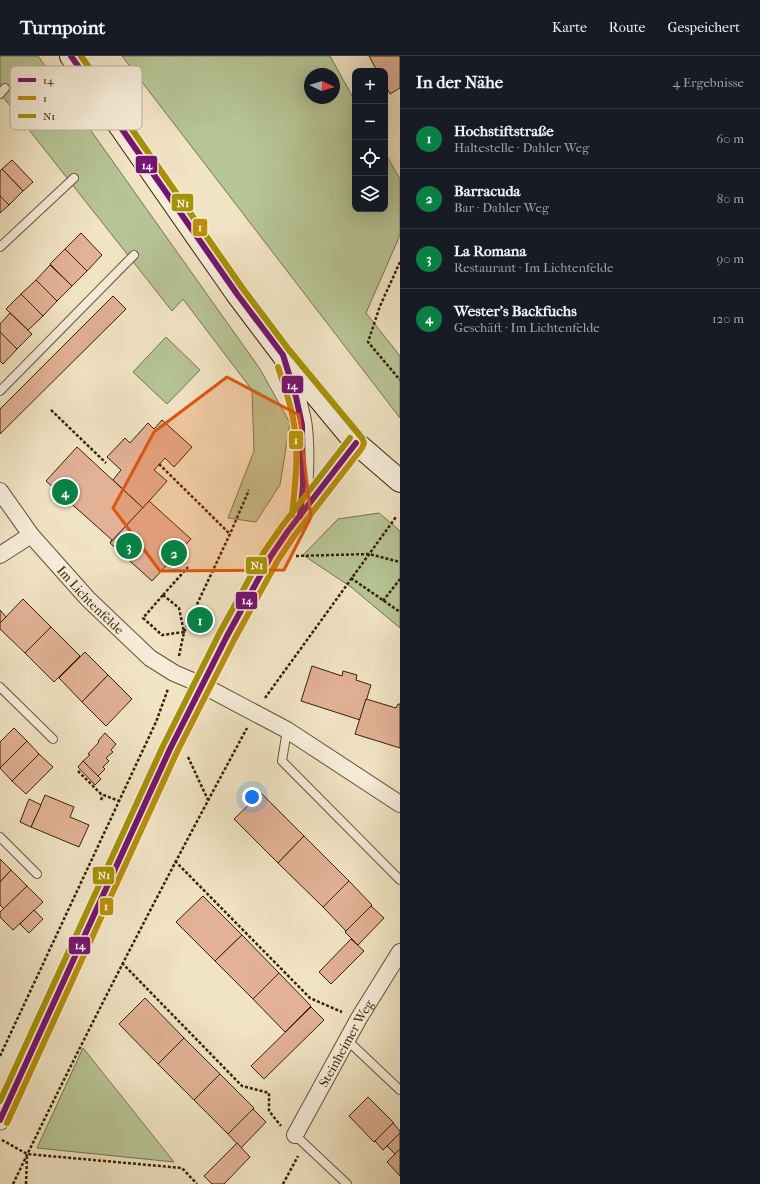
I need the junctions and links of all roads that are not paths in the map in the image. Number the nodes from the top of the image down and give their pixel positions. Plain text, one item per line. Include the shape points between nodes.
1 (71, 56) edge
2 (78, 66) edge
3 (123, 130) edge
4 (74, 178) dead end
5 (0, 247) edge
6 (134, 255) dead end
7 (283, 355) junction
8 (0, 391) edge
9 (356, 443) junction
10 (400, 481) edge
11 (0, 491) edge
12 (300, 516) junction
13 (31, 535) junction
14 (0, 555) edge
15 (202, 685) junction
16 (0, 688) edge
17 (287, 730) junction
18 (53, 739) dead end
19 (400, 804) edge
20 (0, 837) edge
21 (37, 874) dead end
22 (400, 880) edge
23 (400, 953) edge
24 (347, 1040) junction
25 (400, 1090) edge
26 (0, 1120) edge
27 (289, 1132) joint
28 (347, 1184) edge

1 - 2 main road
3 - 7 main road via 237,294
4 - 5 lane
6 - 8 lane
7 - 9 main road
7 - 12 street via 302,425 303,484
9 - 10 main road
9 - 12 street
11 - 13 street, Im Lichtenfelde
12 - 15 street via 271,556
13 - 14 street
13 - 15 street, Im Lichtenfelde via 88,599 150,658 174,673
15 - 17 street, Im Lichtenfelde
15 - 26 street via 170,748
16 - 18 lane
17 - 19 street, Im Lichtenfelde
17 - 22 lane via 282,761
20 - 21 lane
23 - 24 street, Steinheimer Weg
24 - 25 lane
24 - 27 street, Steinheimer Weg
27 - 28 lane

